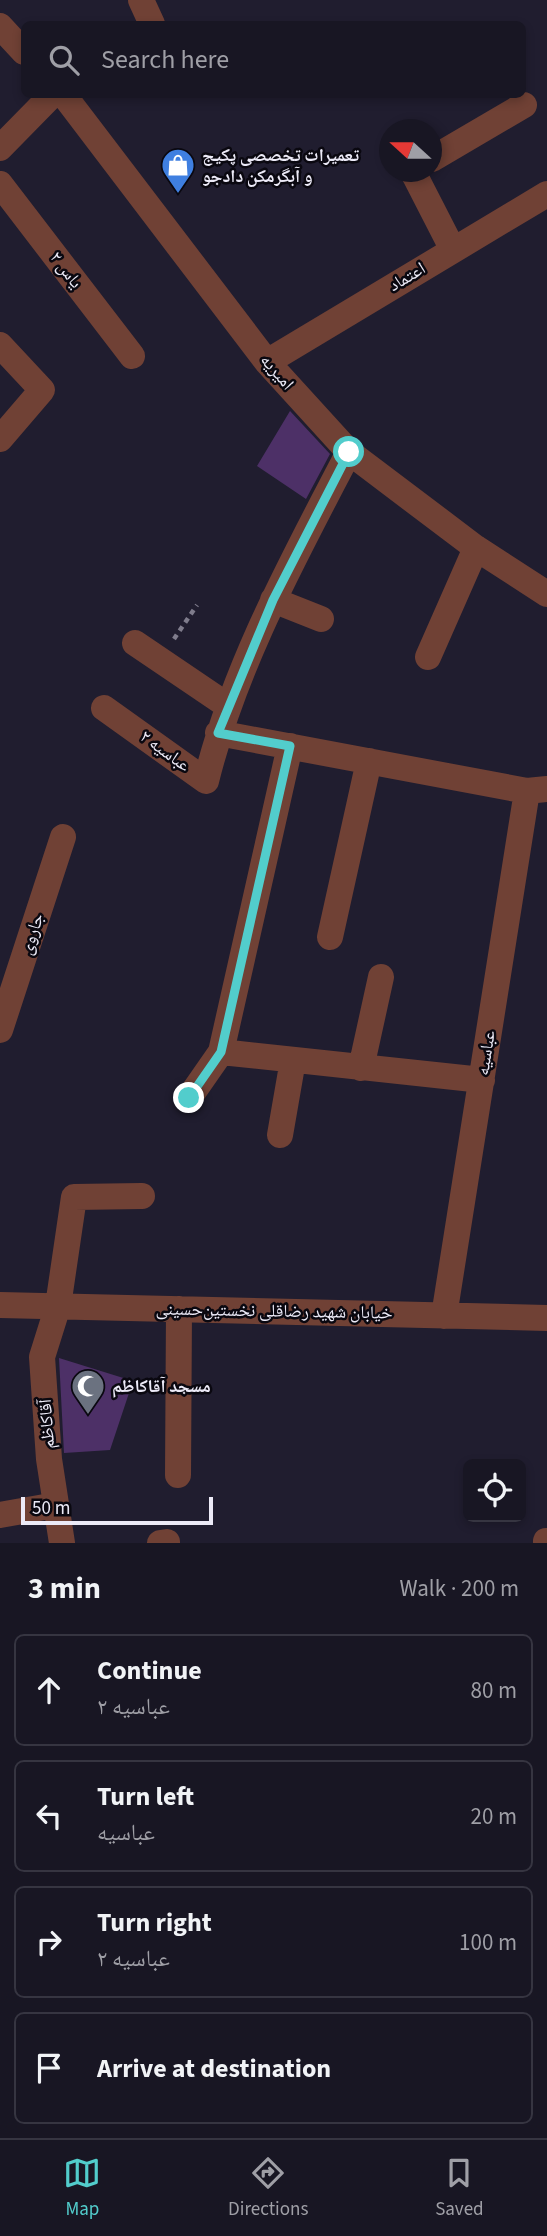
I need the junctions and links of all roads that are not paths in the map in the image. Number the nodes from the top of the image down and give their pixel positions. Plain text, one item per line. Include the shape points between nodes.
1 (141, 0) edge
2 (151, 21) edge
3 (0, 26) edge
4 (21, 49) edge
5 (49, 98) edge
6 (66, 98) edge
7 (524, 105) dead end
8 (0, 148) edge
9 (442, 153) edge
10 (418, 182) edge
11 (0, 184) edge
12 (547, 194) edge
13 (453, 250) junction
14 (0, 345) edge
15 (132, 356) dead end
16 (267, 362) junction
17 (0, 439) edge
18 (349, 452) junction
19 (475, 548) junction
20 (547, 594) edge
21 (273, 600) junction
22 (321, 619) dead end
23 (135, 643) dead end
24 (428, 657) dead end
25 (228, 706) junction
26 (104, 708) dead end
27 (218, 733) junction
28 (290, 746) junction
29 (369, 761) junction
30 (537, 790) edge
31 (63, 837) dead end
32 (330, 937) dead end
33 (381, 977) dead end
34 (0, 1030) edge
35 (221, 1052) junction
36 (293, 1060) junction
37 (361, 1068) junction
38 (482, 1080) junction
39 (189, 1098) dead end
40 (280, 1135) dead end
41 (142, 1196) dead end
42 (0, 1305) edge
43 (58, 1306) junction
44 (179, 1309) junction
45 (444, 1316) junction
46 (547, 1318) edge
47 (177, 1475) dead end
48 (57, 1505) junction
49 (0, 1515) edge
50 (62, 1543) edge

1 - 2 street
3 - 4 street
5 - 8 street
6 - 16 street, امیریه
7 - 9 street
10 - 13 street
11 - 15 street, یاس ۲
12 - 13 street, اعتماد
13 - 16 street, اعتماد
14 - 17 street via 42,390
16 - 18 street, امیریه
18 - 19 street, امیریه
18 - 21 street, عباسیه ۲
19 - 20 street, امیریه
19 - 24 street
21 - 22 street
21 - 25 street, عباسیه ۲
23 - 25 street
25 - 27 street, عباسیه ۲
26 - 27 street, عباسیه ۲ via 206,781
27 - 28 street, عباسیه
28 - 29 street, عباسیه
28 - 35 street
29 - 30 street, عباسیه
29 - 32 street
30 - 38 street, عباسیه
31 - 34 street, جاروی
33 - 37 street
35 - 36 street
35 - 39 street
36 - 37 street
36 - 40 street
37 - 38 street
38 - 45 street, عباسیه
41 - 43 street, آقاکاظم via 74,1197
42 - 43 street, خیابان شهید رضاقلی نخستین‌حسینی
43 - 44 street, خیابان شهید رضاقلی نخستین‌حسینی
43 - 48 street, آقاکاظم via 42,1357
44 - 45 street, خیابان شهید رضاقلی نخستین‌حسینی
44 - 47 street
45 - 46 street, خیابان شهید رضاقلی نخستین‌حسینی
48 - 49 street
48 - 50 street, آقاکاظم

